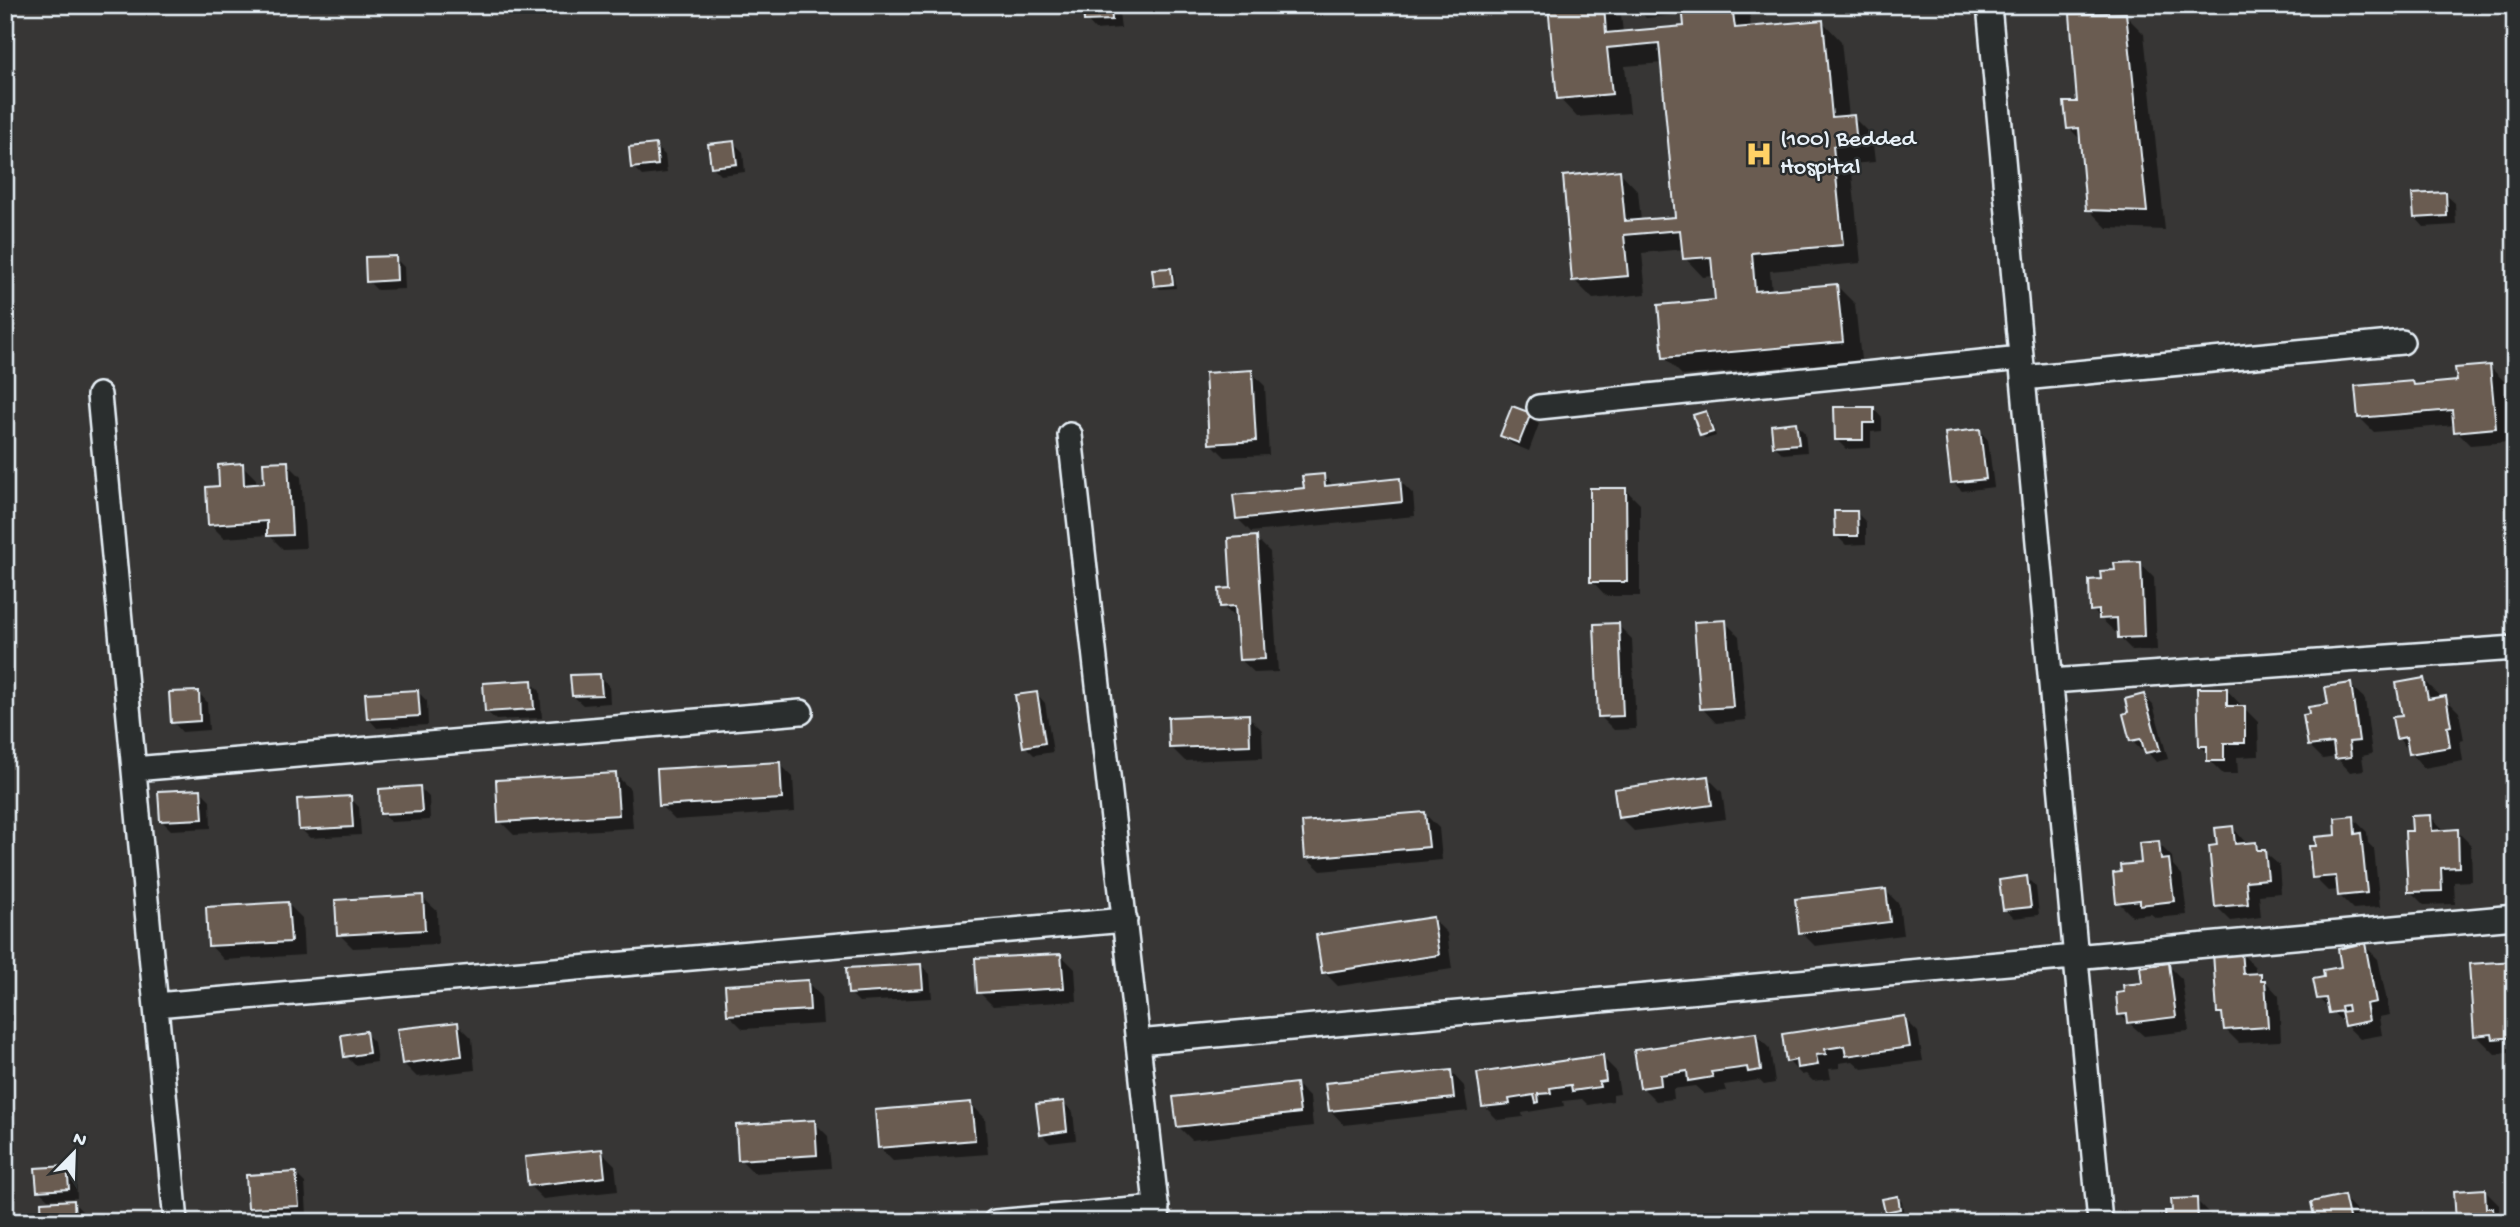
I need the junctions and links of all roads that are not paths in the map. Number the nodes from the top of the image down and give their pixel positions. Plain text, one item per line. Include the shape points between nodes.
1 (1989, 5) edge
2 (2402, 342) dead end
3 (2022, 368) junction
4 (99, 395) dead end
5 (1539, 407) dead end
6 (1070, 435) dead end
7 (2515, 648) edge
8 (2051, 681) junction
9 (801, 712) dead end
10 (134, 769) junction
11 (2515, 917) edge
12 (1125, 920) junction
13 (2076, 957) junction
14 (156, 1005) junction
15 (1138, 1042) junction
16 (1158, 1215) edge
17 (176, 1222) edge
18 (995, 1222) edge
19 (2100, 1222) edge

1 - 3 street
2 - 3 street
3 - 5 street
3 - 8 street
4 - 10 street
6 - 12 street
7 - 8 street
8 - 13 street
9 - 10 street
10 - 14 street
11 - 13 street
12 - 14 street
12 - 15 street
13 - 15 street
13 - 19 street
14 - 17 street
15 - 16 street
16 - 18 street

